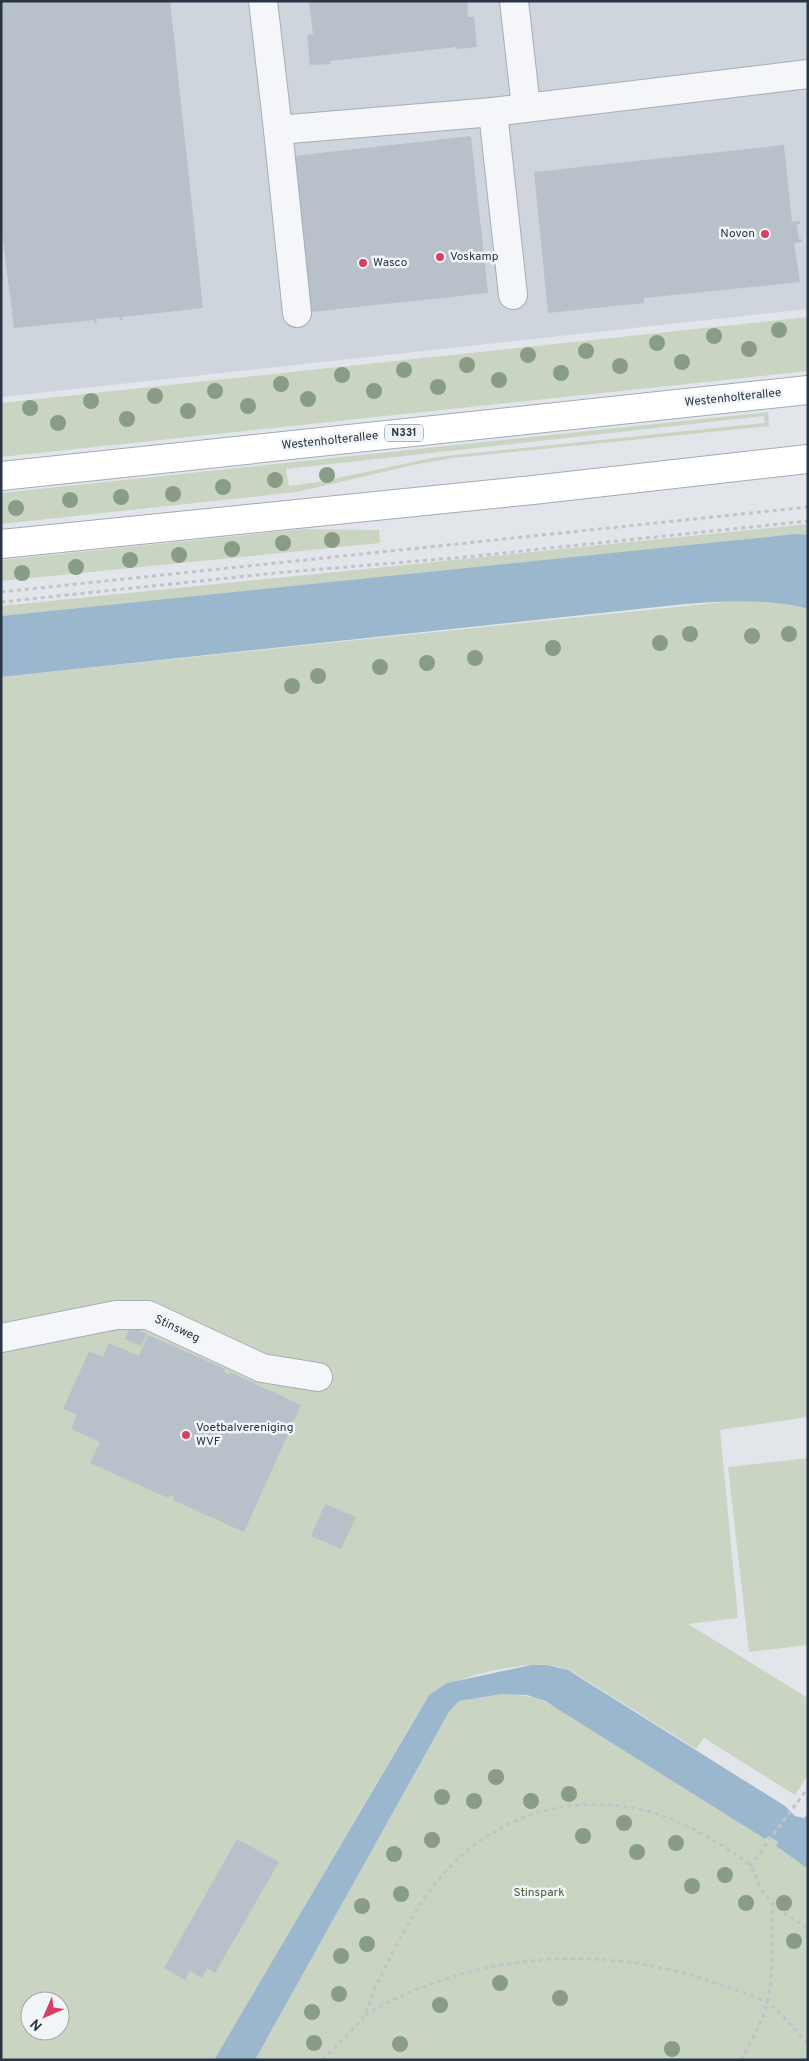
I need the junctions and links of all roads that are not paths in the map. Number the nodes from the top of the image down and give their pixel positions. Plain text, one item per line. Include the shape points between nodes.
1 (263, 1) edge
2 (514, 1) edge
3 (808, 74) edge
4 (526, 108) junction
5 (493, 112) junction
6 (278, 130) junction
7 (514, 295) dead end
8 (297, 312) dead end
9 (808, 390) edge
10 (808, 459) edge
11 (1, 476) edge
12 (1, 544) edge
13 (1, 1338) edge
14 (318, 1377) dead end

1 - 6 street
2 - 4 street
3 - 4 street
4 - 5 street
5 - 6 street
5 - 7 street
6 - 8 street
9 - 11 main road, Westenholterallee / N331
10 - 12 main road
13 - 14 street, Stinsweg via 116,1315 148,1316 262,1368

